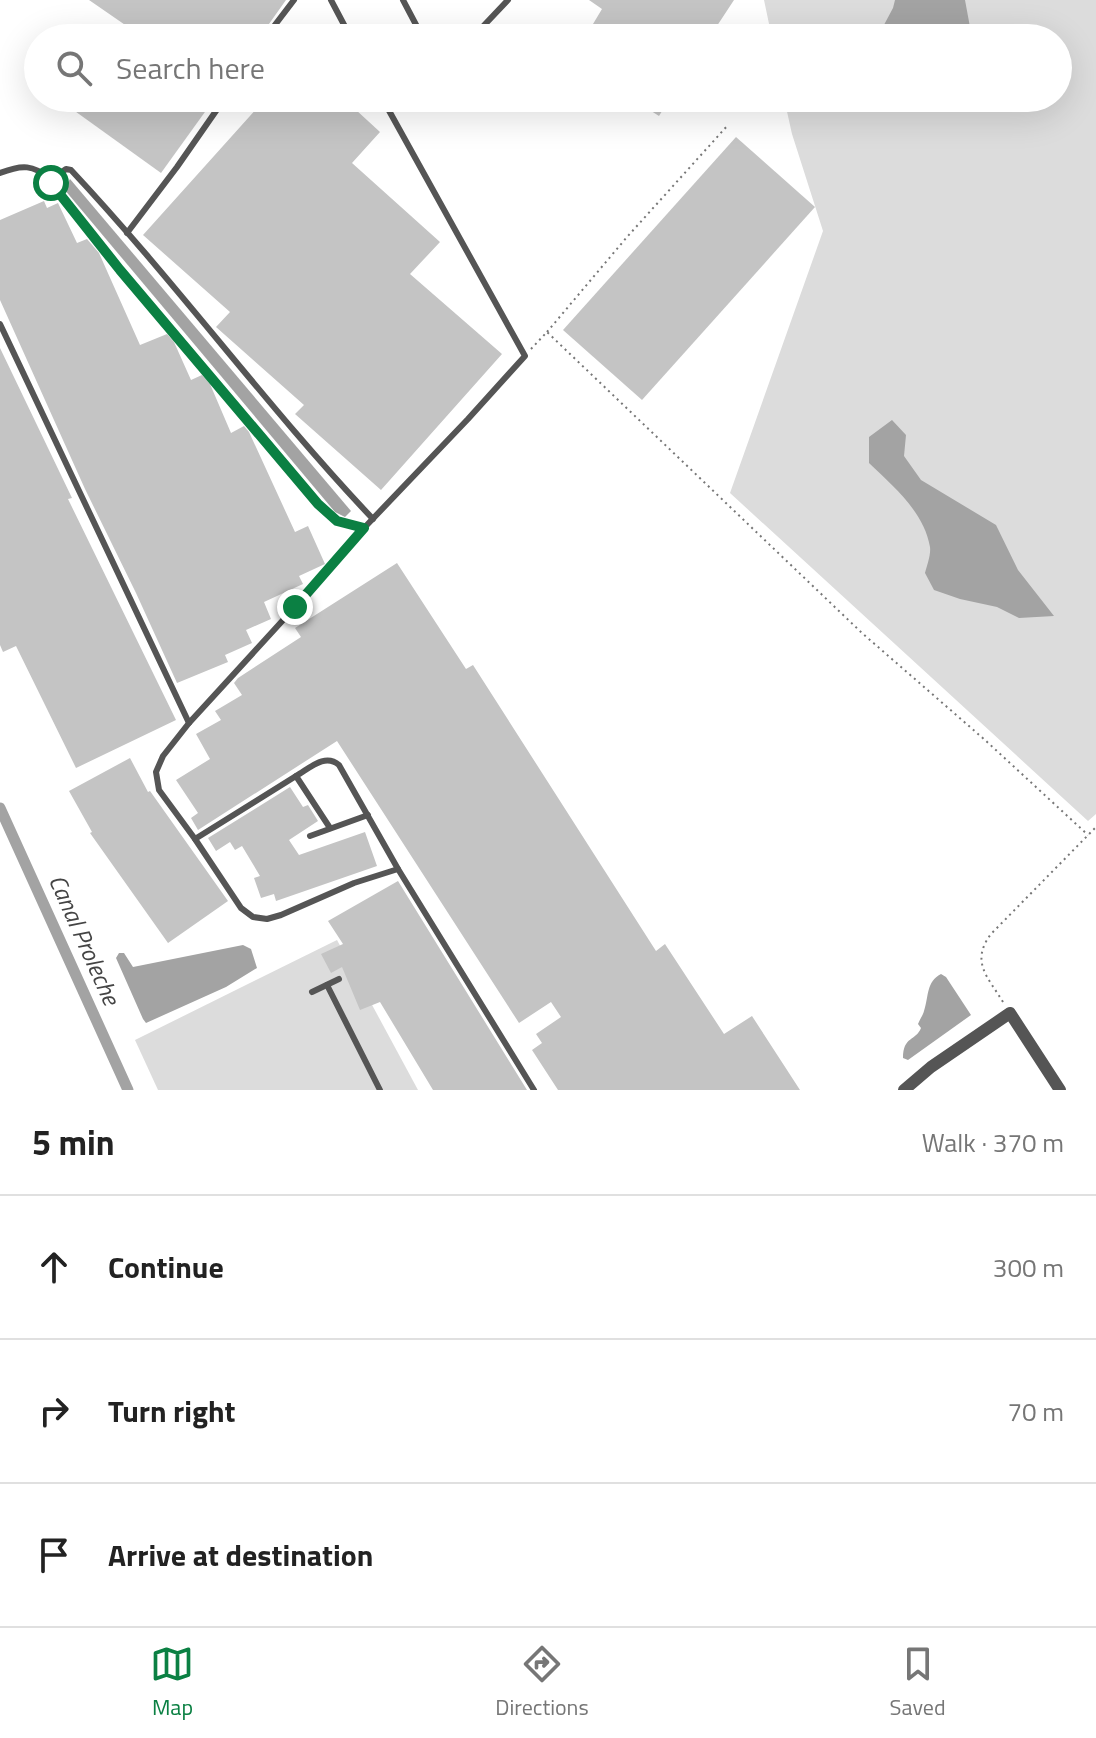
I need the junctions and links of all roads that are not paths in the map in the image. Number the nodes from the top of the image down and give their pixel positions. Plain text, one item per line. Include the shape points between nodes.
1 (294, 0) edge
2 (331, 0) edge
3 (403, 0) edge
4 (508, 0) edge
5 (276, 24) edge
6 (344, 24) edge
7 (416, 24) edge
8 (485, 24) edge
9 (215, 112) edge
10 (391, 112) edge
11 (0, 173) edge
12 (52, 179) junction
13 (127, 233) junction
14 (0, 324) edge
15 (373, 519) junction
16 (364, 528) junction
17 (189, 723) junction
18 (296, 776) junction
19 (368, 815) junction
20 (330, 828) junction
21 (310, 836) dead end
22 (195, 839) junction
23 (398, 869) junction
24 (339, 979) dead end
25 (327, 985) junction
26 (312, 992) dead end
27 (380, 1090) edge
28 (534, 1090) edge
29 (904, 1090) edge
30 (1060, 1090) edge

1 - 5 lane
2 - 6 lane
3 - 7 lane
4 - 8 lane
9 - 13 lane
10 - 15 lane via 525,356
11 - 12 lane via 26,166
12 - 13 lane via 71,170
12 - 16 lane via 120,270 298,481 337,521
13 - 15 lane
14 - 17 lane
15 - 16 lane
16 - 17 lane
17 - 22 lane via 156,772 159,790
18 - 19 lane via 325,759 333,760
18 - 20 lane
18 - 22 lane
19 - 20 lane
19 - 23 lane
20 - 21 lane
22 - 23 lane via 241,908 253,917 281,915
23 - 28 lane
24 - 25 lane
25 - 26 lane
25 - 27 lane
29 - 30 street via 1010,1013

